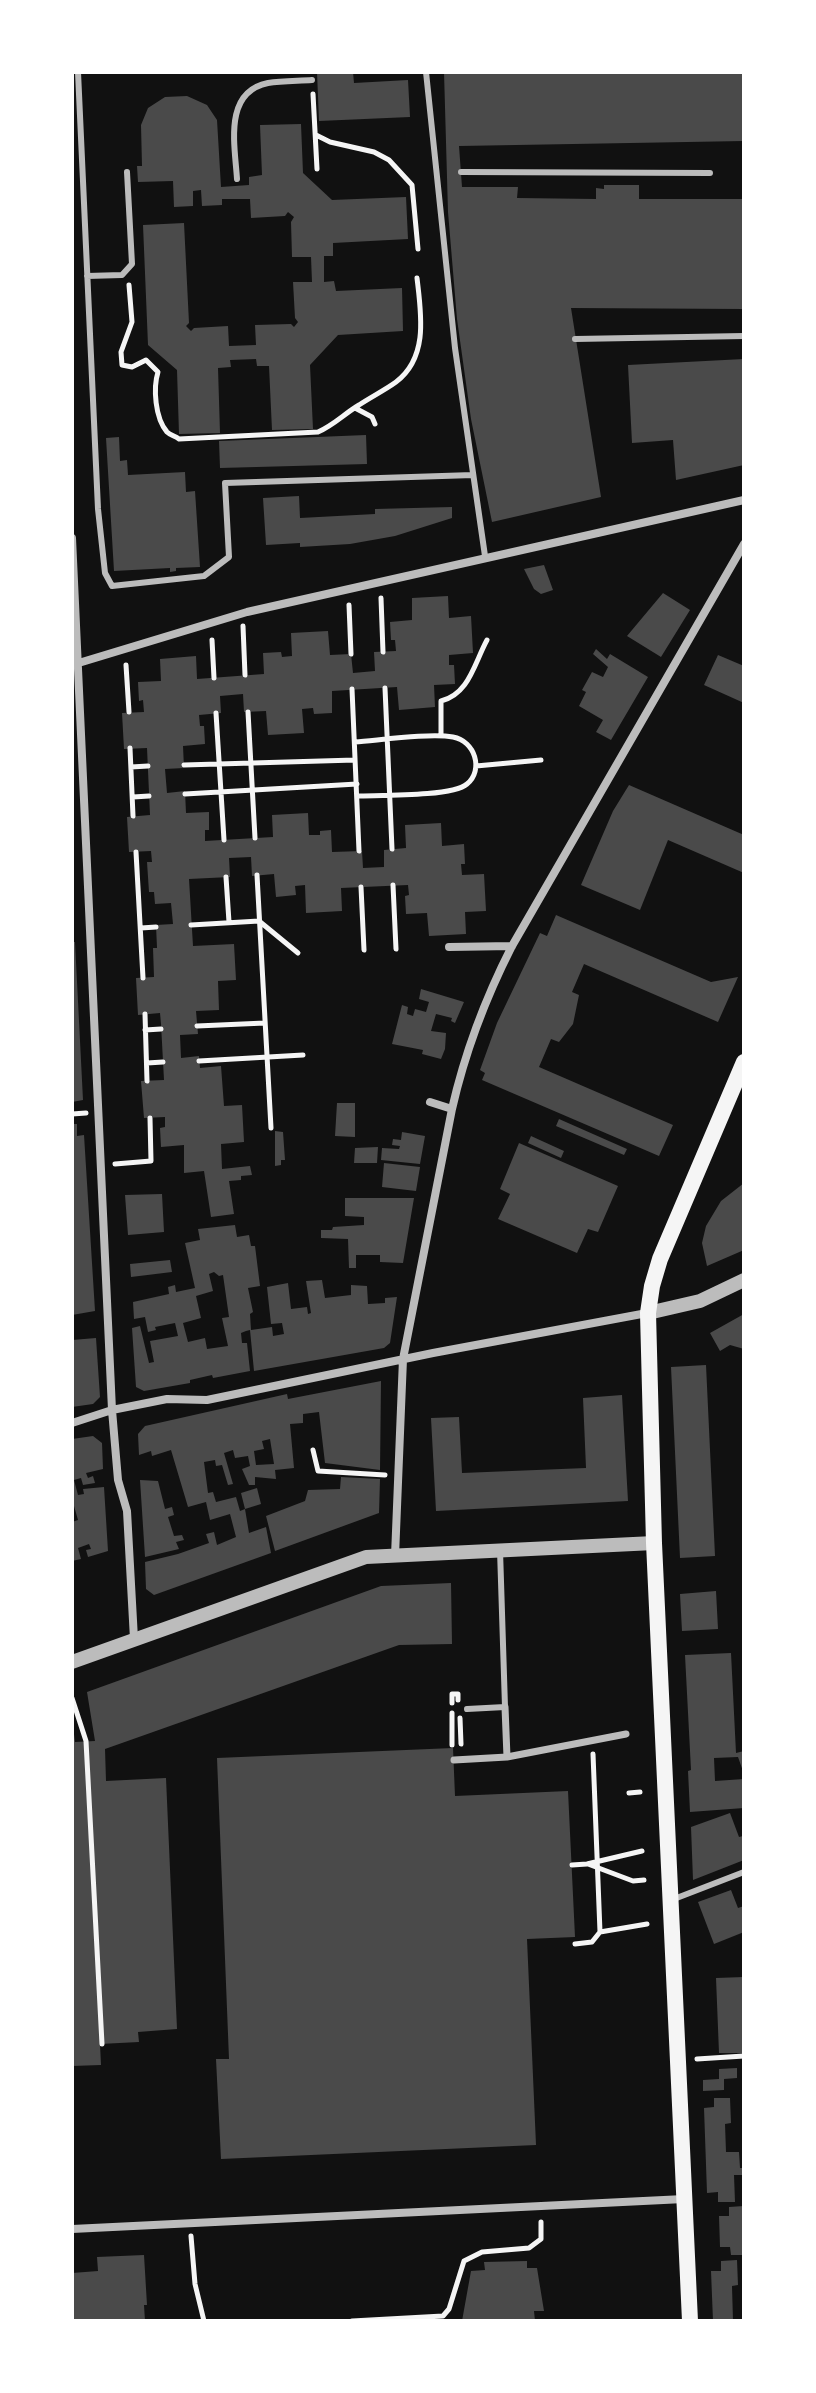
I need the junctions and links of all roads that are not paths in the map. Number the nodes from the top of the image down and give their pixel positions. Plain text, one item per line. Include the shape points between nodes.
1 (78, 72) edge
2 (278, 72) edge
3 (426, 72) edge
4 (312, 80) road end
5 (278, 83) junction
6 (127, 172) dead end
7 (461, 172) dead end
8 (447, 173) dead end
9 (710, 173) dead end
10 (436, 175) junction
11 (237, 179) dead end
12 (87, 276) junction
13 (744, 336) edge
14 (575, 339) dead end
15 (473, 475) junction
16 (744, 500) edge
17 (72, 538) edge
18 (744, 544) edge
19 (485, 556) junction
20 (76, 663) edge
21 (512, 946) junction
22 (449, 947) dead end
23 (744, 1062) edge
24 (430, 1102) dead end
25 (452, 1109) junction
26 (744, 1280) edge
27 (648, 1313) junction
28 (403, 1359) junction
29 (112, 1410) junction
30 (72, 1423) edge
31 (654, 1543) junction
32 (500, 1550) junction
33 (395, 1556) junction
34 (134, 1639) junction
35 (72, 1662) edge
36 (505, 1707) junction
37 (467, 1709) dead end
38 (626, 1734) dead end
39 (507, 1757) junction
40 (454, 1760) dead end
41 (744, 1872) edge
42 (671, 1900) junction
43 (684, 2199) junction
44 (72, 2229) edge
45 (690, 2321) edge

1 - 12 lane
2 - 5 lane
3 - 10 lane
4 - 5 lane
5 - 11 lane via 251,90 238,104
6 - 12 lane via 132,264 122,275
7 - 9 lane
8 - 10 lane
10 - 15 lane
12 - 15 lane via 98,509 105,573 112,586 204,576 229,557 225,483
13 - 14 lane
15 - 19 lane
16 - 19 street
17 - 20 street
18 - 21 street
19 - 20 street via 242,613
20 - 29 street
21 - 22 street
21 - 25 street via 479,1016
23 - 27 main road via 660,1259
24 - 25 street
25 - 28 street
26 - 27 street via 700,1301
27 - 28 street
27 - 31 main road
28 - 29 street via 207,1400 167,1399
28 - 33 street
29 - 30 street
29 - 34 street via 118,1480 127,1511
31 - 32 street
31 - 42 main road
32 - 33 street
32 - 36 lane
33 - 34 street via 366,1557
34 - 35 street
36 - 37 lane
36 - 39 street
38 - 39 street
39 - 40 street
41 - 42 lane
42 - 43 main road
43 - 44 street
43 - 45 main road

